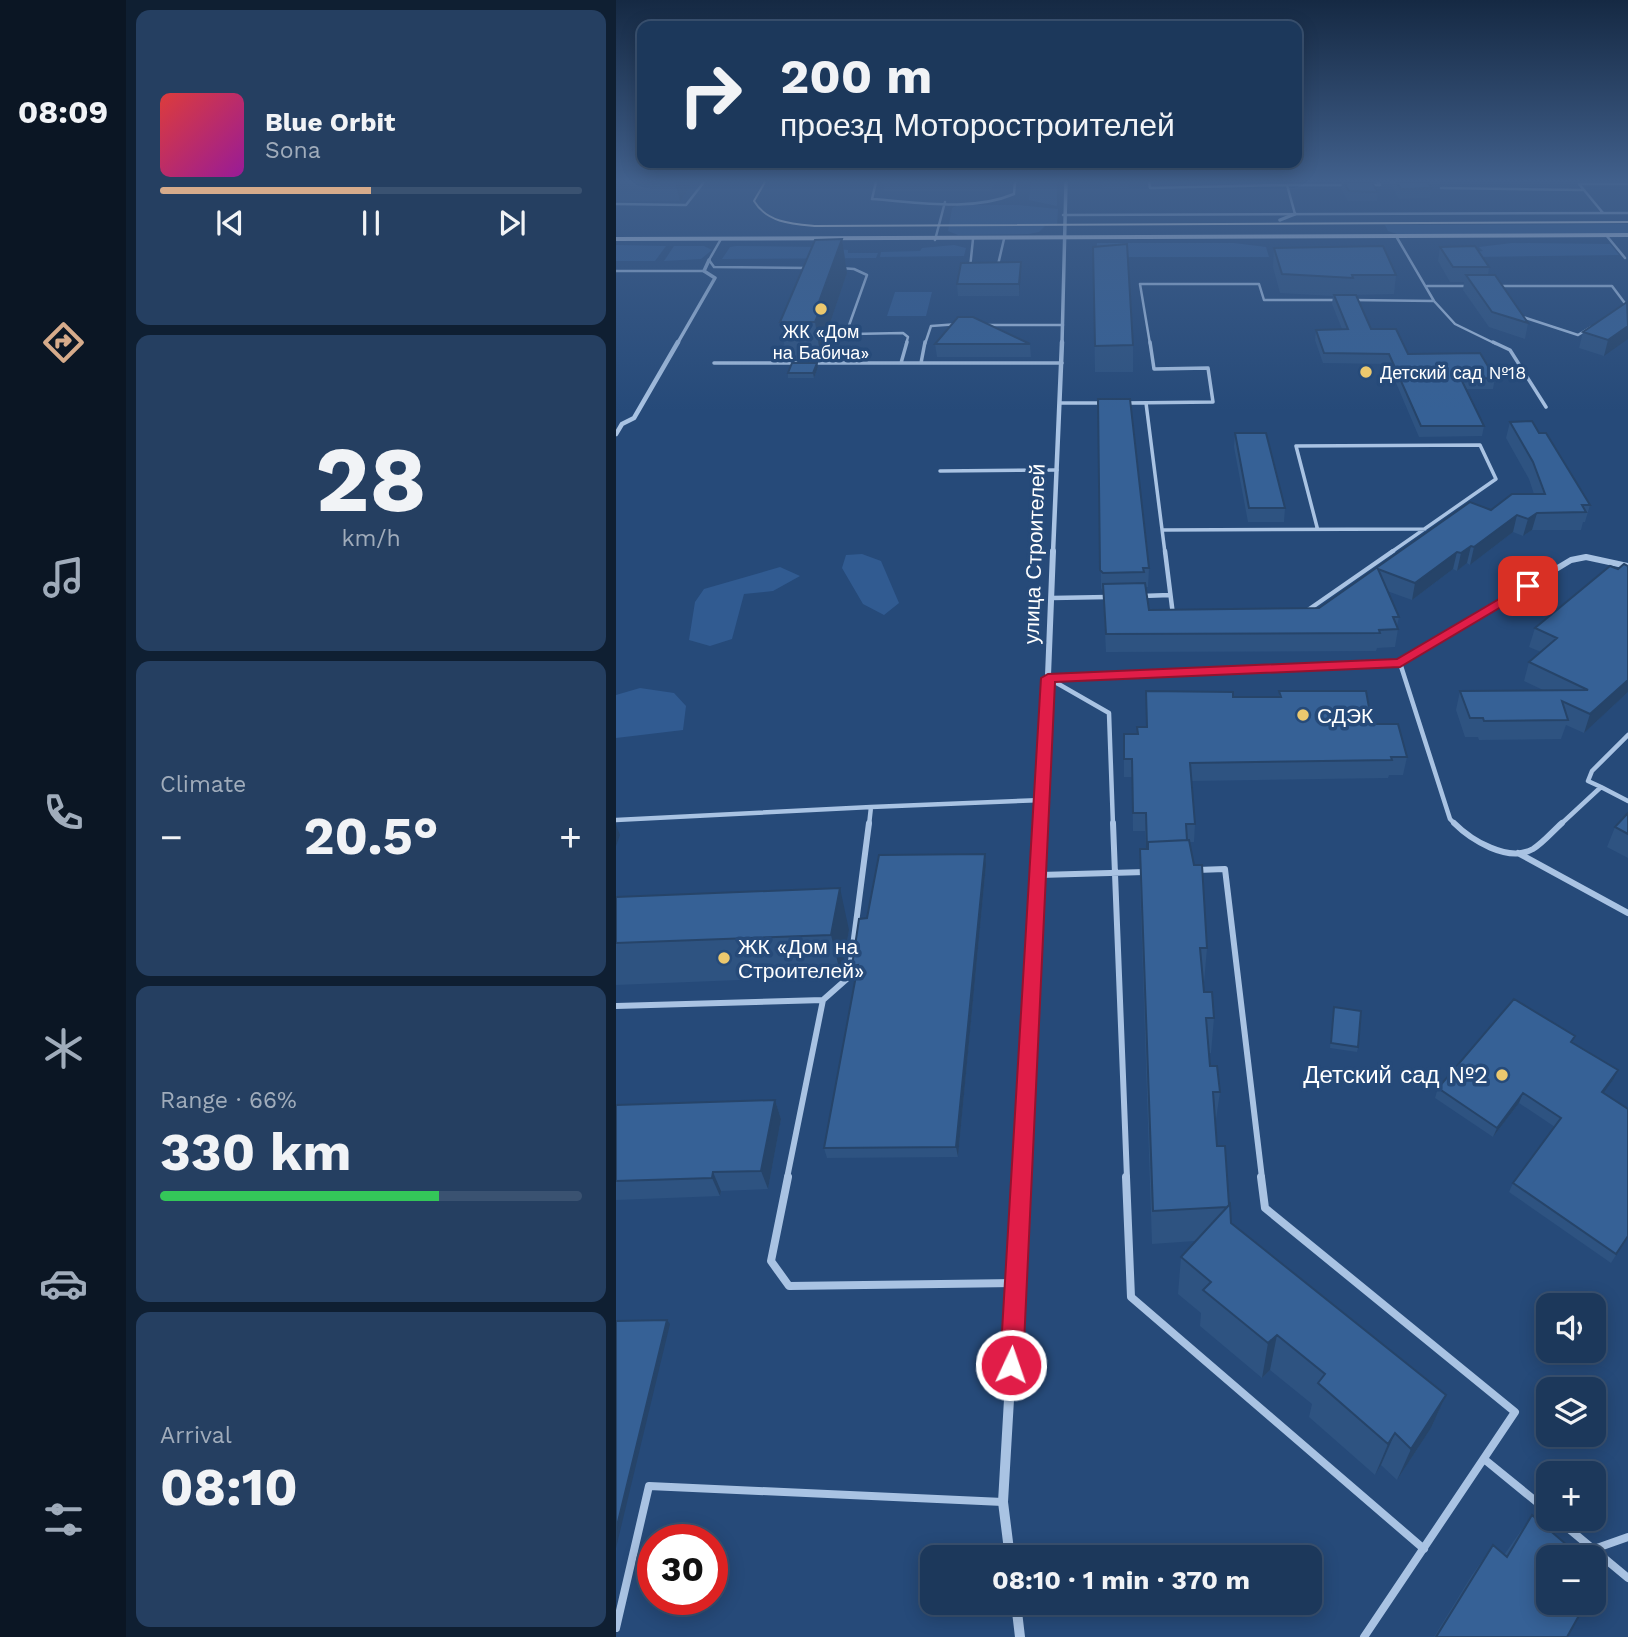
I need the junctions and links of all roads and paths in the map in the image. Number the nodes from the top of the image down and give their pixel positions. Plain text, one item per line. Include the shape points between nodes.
1 (971, 258) edge
2 (999, 258) edge
3 (1065, 258) edge
4 (1409, 258) edge
5 (709, 260) joint
6 (819, 268) edge
7 (832, 268) edge
8 (970, 268) edge
9 (997, 269) edge
10 (616, 271) edge
11 (704, 271) junction
12 (1427, 286) junction
13 (1478, 286) edge
14 (1490, 286) edge
15 (1503, 286) junction
16 (1510, 297) edge
17 (1626, 299) edge
18 (1434, 300) junction
19 (1517, 309) edge
20 (1617, 312) edge
21 (968, 324) edge
22 (1597, 324) edge
23 (982, 325) edge
24 (1063, 325) junction
25 (714, 363) dead end
26 (901, 363) junction
27 (920, 363) junction
28 (1062, 363) junction
29 (1060, 403) junction
30 (1109, 403) edge
31 (1122, 403) edge
32 (1146, 403) junction
33 (1546, 407) dead end
34 (619, 425) edge
35 (616, 434) edge
36 (1057, 470) junction
37 (940, 471) dead end
38 (1317, 527) junction
39 (1426, 529) junction
40 (1162, 530) junction
41 (1628, 566) edge
42 (1170, 595) junction
43 (1131, 596) edge
44 (1118, 597) edge
45 (1052, 598) junction
46 (1296, 611) edge
47 (1187, 615) edge
48 (1400, 663) junction
49 (1048, 678) junction
50 (1628, 735) edge
51 (1601, 787) junction
52 (1043, 800) junction
53 (1628, 801) edge
54 (872, 807) junction
55 (616, 820) edge
56 (1518, 853) junction
57 (1184, 870) edge
58 (1156, 871) edge
59 (1115, 873) junction
60 (1040, 875) junction
61 (1628, 913) edge
62 (823, 1000) junction
63 (616, 1006) edge
64 (1016, 1283) junction
65 (1484, 1459) junction
66 (1536, 1501) edge
67 (1003, 1502) junction
68 (1572, 1531) edge
69 (1628, 1537) edge
70 (1008, 1545) edge
71 (1589, 1545) edge
72 (1605, 1545) edge
73 (1424, 1549) junction
74 (1606, 1559) edge
75 (1628, 1578) edge
76 (1017, 1615) edge
77 (616, 1628) edge
78 (1020, 1637) edge
79 (1364, 1637) edge

1 - 8 lane
2 - 9 lane
3 - 24 street, улица Строителей
4 - 12 lane
5 - 6 lane via 722,268
5 - 11 street
7 - 26 lane via 867,275 847,331 903,333 908,337
10 - 11 lane
11 - 34 street via 715,278 634,418
12 - 13 lane
12 - 18 lane
14 - 15 lane
15 - 16 lane
15 - 17 lane via 1612,286
17 - 20 lane via 1627,306
18 - 32 lane via 1264,300 1259,284 1140,284 1154,369 1208,368 1213,401
18 - 33 lane via 1455,324 1510,350
19 - 22 lane via 1524,320 1578,335
21 - 27 lane via 931,326
23 - 24 lane
24 - 28 street, улица Строителей
25 - 26 lane
26 - 27 lane
27 - 28 lane
28 - 29 street, улица Строителей
29 - 30 lane
29 - 36 street, улица Строителей
31 - 32 lane
32 - 40 lane
34 - 35 street
36 - 37 lane
36 - 45 street, улица Строителей
38 - 39 lane
38 - 39 lane via 1296,446 1480,445 1496,479
38 - 40 lane
39 - 46 lane via 1310,610
40 - 42 lane
41 - 48 street via 1586,556 1571,560
42 - 43 lane
42 - 47 lane via 1173,615
44 - 45 lane
45 - 49 street, улица Строителей
48 - 49 street
48 - 56 lane via 1450,819 1464,835 1499,851
49 - 52 street, улица Строителей
49 - 59 lane via 1109,713
50 - 51 lane via 1592,771 1588,781
51 - 53 lane
51 - 56 lane via 1532,850
52 - 54 lane
52 - 60 street, улица Строителей
54 - 55 lane
54 - 62 lane via 849,977
56 - 61 lane
57 - 65 lane via 1225,869 1265,1208 1515,1412
58 - 59 lane
59 - 60 lane
59 - 73 lane via 1131,1297
60 - 64 street, улица Строителей
62 - 63 lane
62 - 64 lane via 771,1261 789,1286
64 - 67 street, улица Строителей
65 - 66 lane
65 - 73 lane
67 - 70 street, улица Строителей
67 - 77 lane via 649,1486
68 - 71 lane
69 - 72 lane
73 - 79 lane
74 - 75 lane
76 - 78 street

